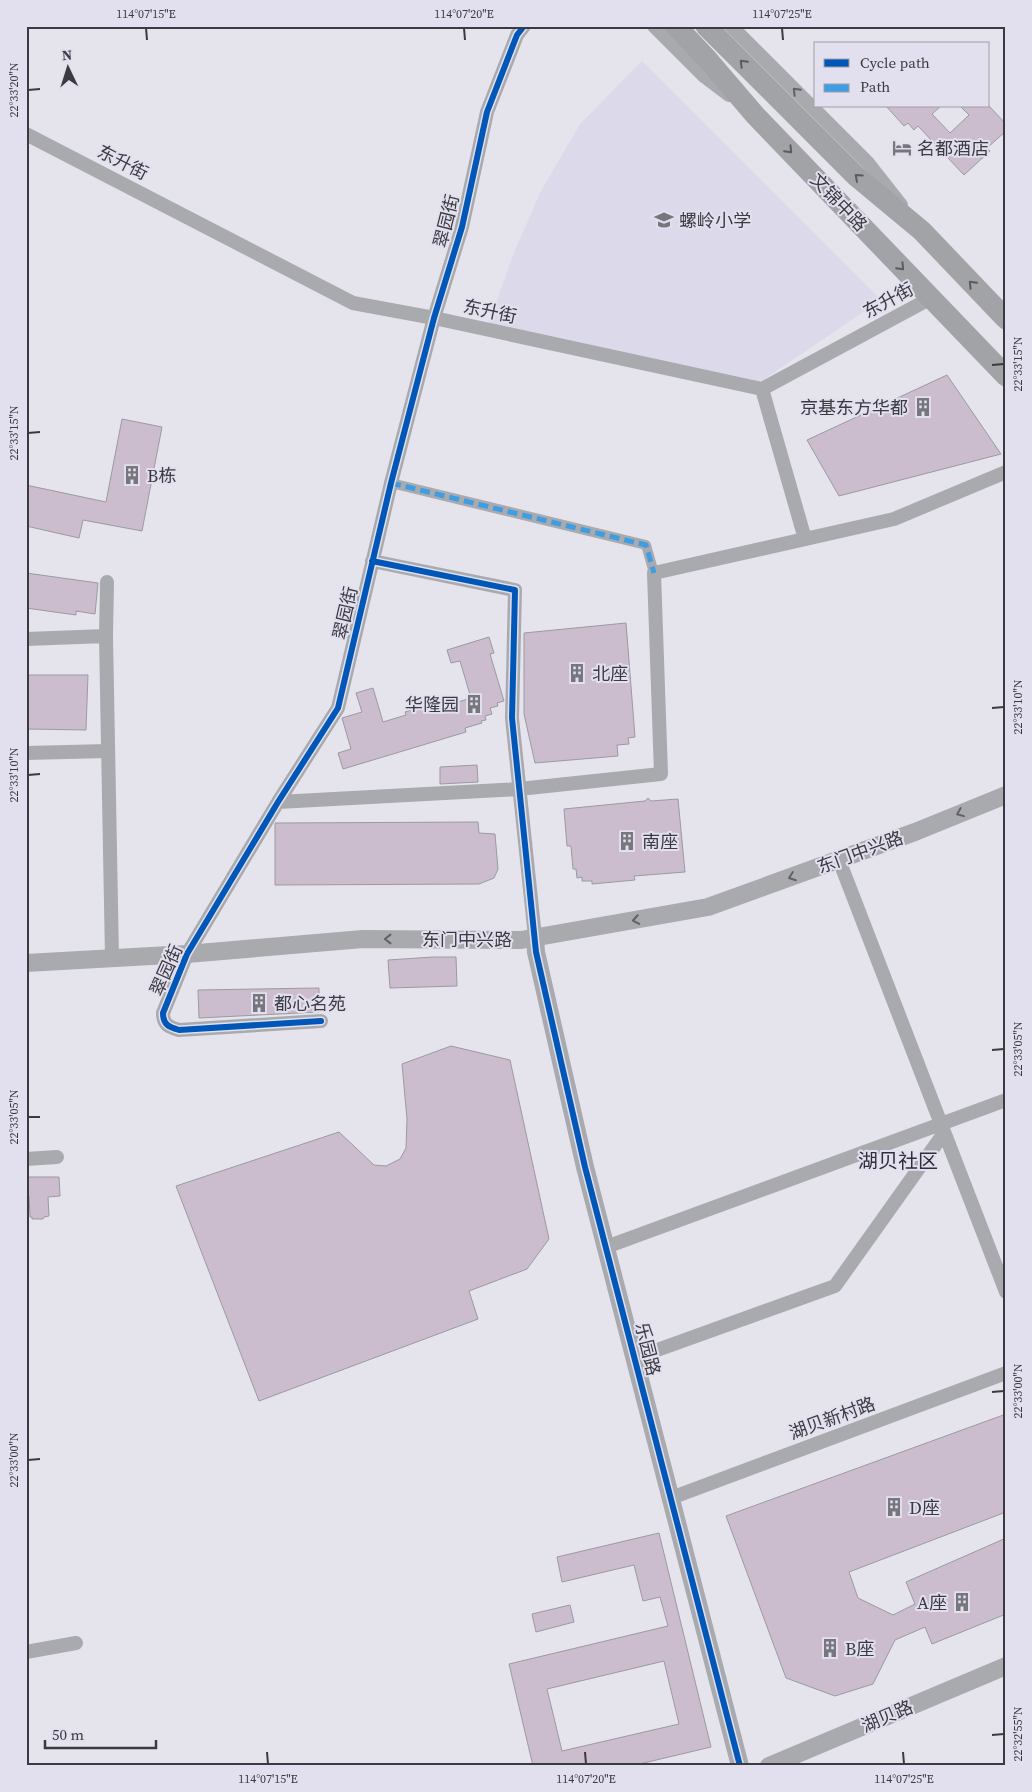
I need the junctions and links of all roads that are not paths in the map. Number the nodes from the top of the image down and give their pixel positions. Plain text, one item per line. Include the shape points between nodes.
1 (524, 26) edge
2 (654, 26) edge
3 (676, 26) edge
4 (706, 26) edge
5 (731, 26) edge
6 (755, 115) junction
7 (26, 134) edge
8 (922, 231) junction
9 (931, 298) junction
10 (434, 318) junction
11 (1006, 319) edge
12 (1006, 376) edge
13 (762, 389) junction
14 (1006, 472) edge
15 (391, 483) junction
16 (805, 540) junction
17 (372, 561) junction
18 (654, 573) junction
19 (107, 582) dead end
20 (106, 636) junction
21 (26, 639) edge
22 (108, 751) junction
23 (26, 753) edge
24 (519, 789) junction
25 (1006, 795) edge
26 (278, 802) junction
27 (839, 860) junction
28 (535, 937) junction
29 (187, 954) junction
30 (112, 958) junction
31 (26, 963) edge
32 (321, 1021) dead end
33 (1006, 1100) edge
34 (942, 1129) junction
35 (57, 1156) dead end
36 (26, 1159) edge
37 (606, 1246) junction
38 (1006, 1292) edge
39 (635, 1358) junction
40 (1006, 1373) edge
41 (671, 1498) junction
42 (76, 1643) dead end
43 (26, 1652) edge
44 (1006, 1666) edge
45 (740, 1766) edge
46 (769, 1766) edge

1 - 10 street, 翠园街 via 517,35 487,112 462,227
2 - 6 street via 704,76
3 - 6 main road, 文锦中路
8 -> 4 main road, 文锦中路 via 857,177
8 -> 5 street via 868,163
6 -> 9 main road, 文锦中路
7 - 10 street, 东升街 via 353,303
11 -> 8 main road, 文锦中路
9 - 12 main road, 文锦中路
9 - 13 street, 东升街
10 - 13 street, 东升街
10 - 15 street, 翠园街
13 - 16 street
14 - 16 street via 894,519
15 - 17 street, 翠园街
15 - 18 street via 646,545
16 - 18 street
17 - 24 street via 515,590 512,718
17 - 26 street, 翠园街 via 338,708
18 - 24 street via 661,774
19 - 20 street
20 - 21 street
20 - 22 street
22 - 23 street
22 - 30 street
24 - 26 street
24 - 28 street
25 -> 27 street, 东门中兴路
26 - 29 street, 翠园街
27 -> 28 street, 东门中兴路 via 708,907
27 - 34 street
28 -> 29 street, 东门中兴路 via 521,940 363,939
28 - 37 street, 乐园路 via 585,1167
29 - 30 street, 东门中兴路
29 - 32 street, 翠园街 via 163,1013 168,1027 179,1030
30 - 31 street, 东门中兴路
33 - 34 street
34 - 37 street
34 - 38 street
34 - 39 street via 835,1286
35 - 36 street
37 - 39 street, 乐园路
39 - 41 street, 乐园路
40 - 41 street, 湖贝新村路
41 - 45 street, 乐园路
42 - 43 street
44 - 46 street, 湖贝路

